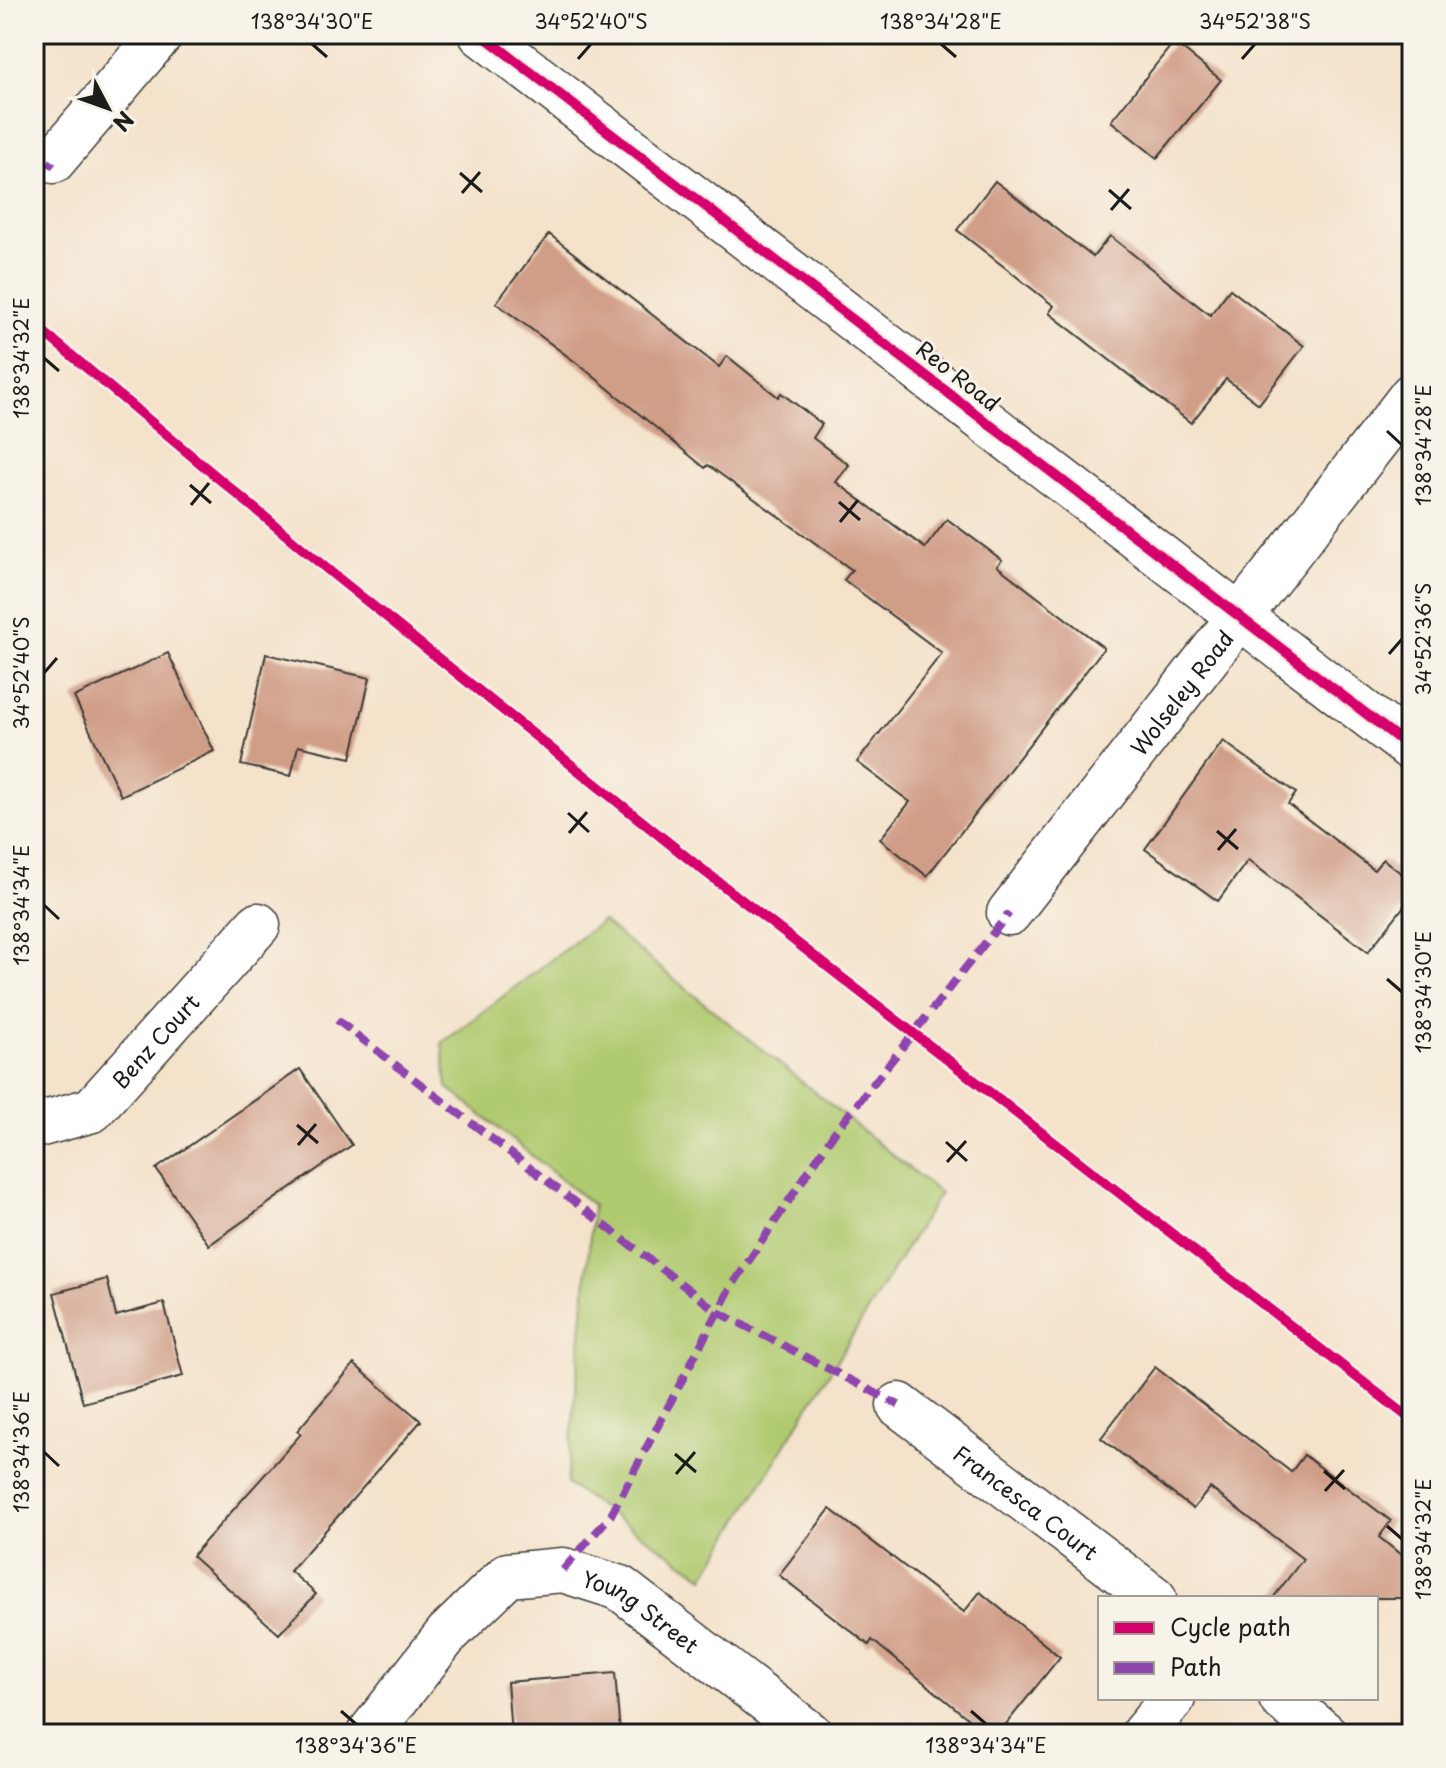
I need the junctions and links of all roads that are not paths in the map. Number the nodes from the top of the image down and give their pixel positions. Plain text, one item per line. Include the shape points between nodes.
1 (161, 34) edge
2 (481, 34) edge
3 (53, 161) dead end
4 (1412, 395) edge
5 (1240, 616) junction
6 (1412, 749) edge
7 (1009, 913) dead end
8 (258, 925) dead end
9 (34, 1126) edge
10 (899, 1405) dead end
11 (1151, 1596) edge
12 (1171, 1700) edge
13 (1283, 1700) edge
14 (369, 1734) edge
15 (810, 1734) edge
16 (1143, 1734) edge
17 (1325, 1734) edge

1 - 3 street
2 - 5 street, Reo Road
4 - 5 street, Wolseley Road
5 - 6 street, Reo Road
5 - 7 street, Wolseley Road
8 - 9 street, Benz Court via 92,1110
10 - 11 street, Francesca Court
12 - 16 street
13 - 17 street
14 - 15 street, Young Street via 447,1634 508,1575 563,1570 620,1588

